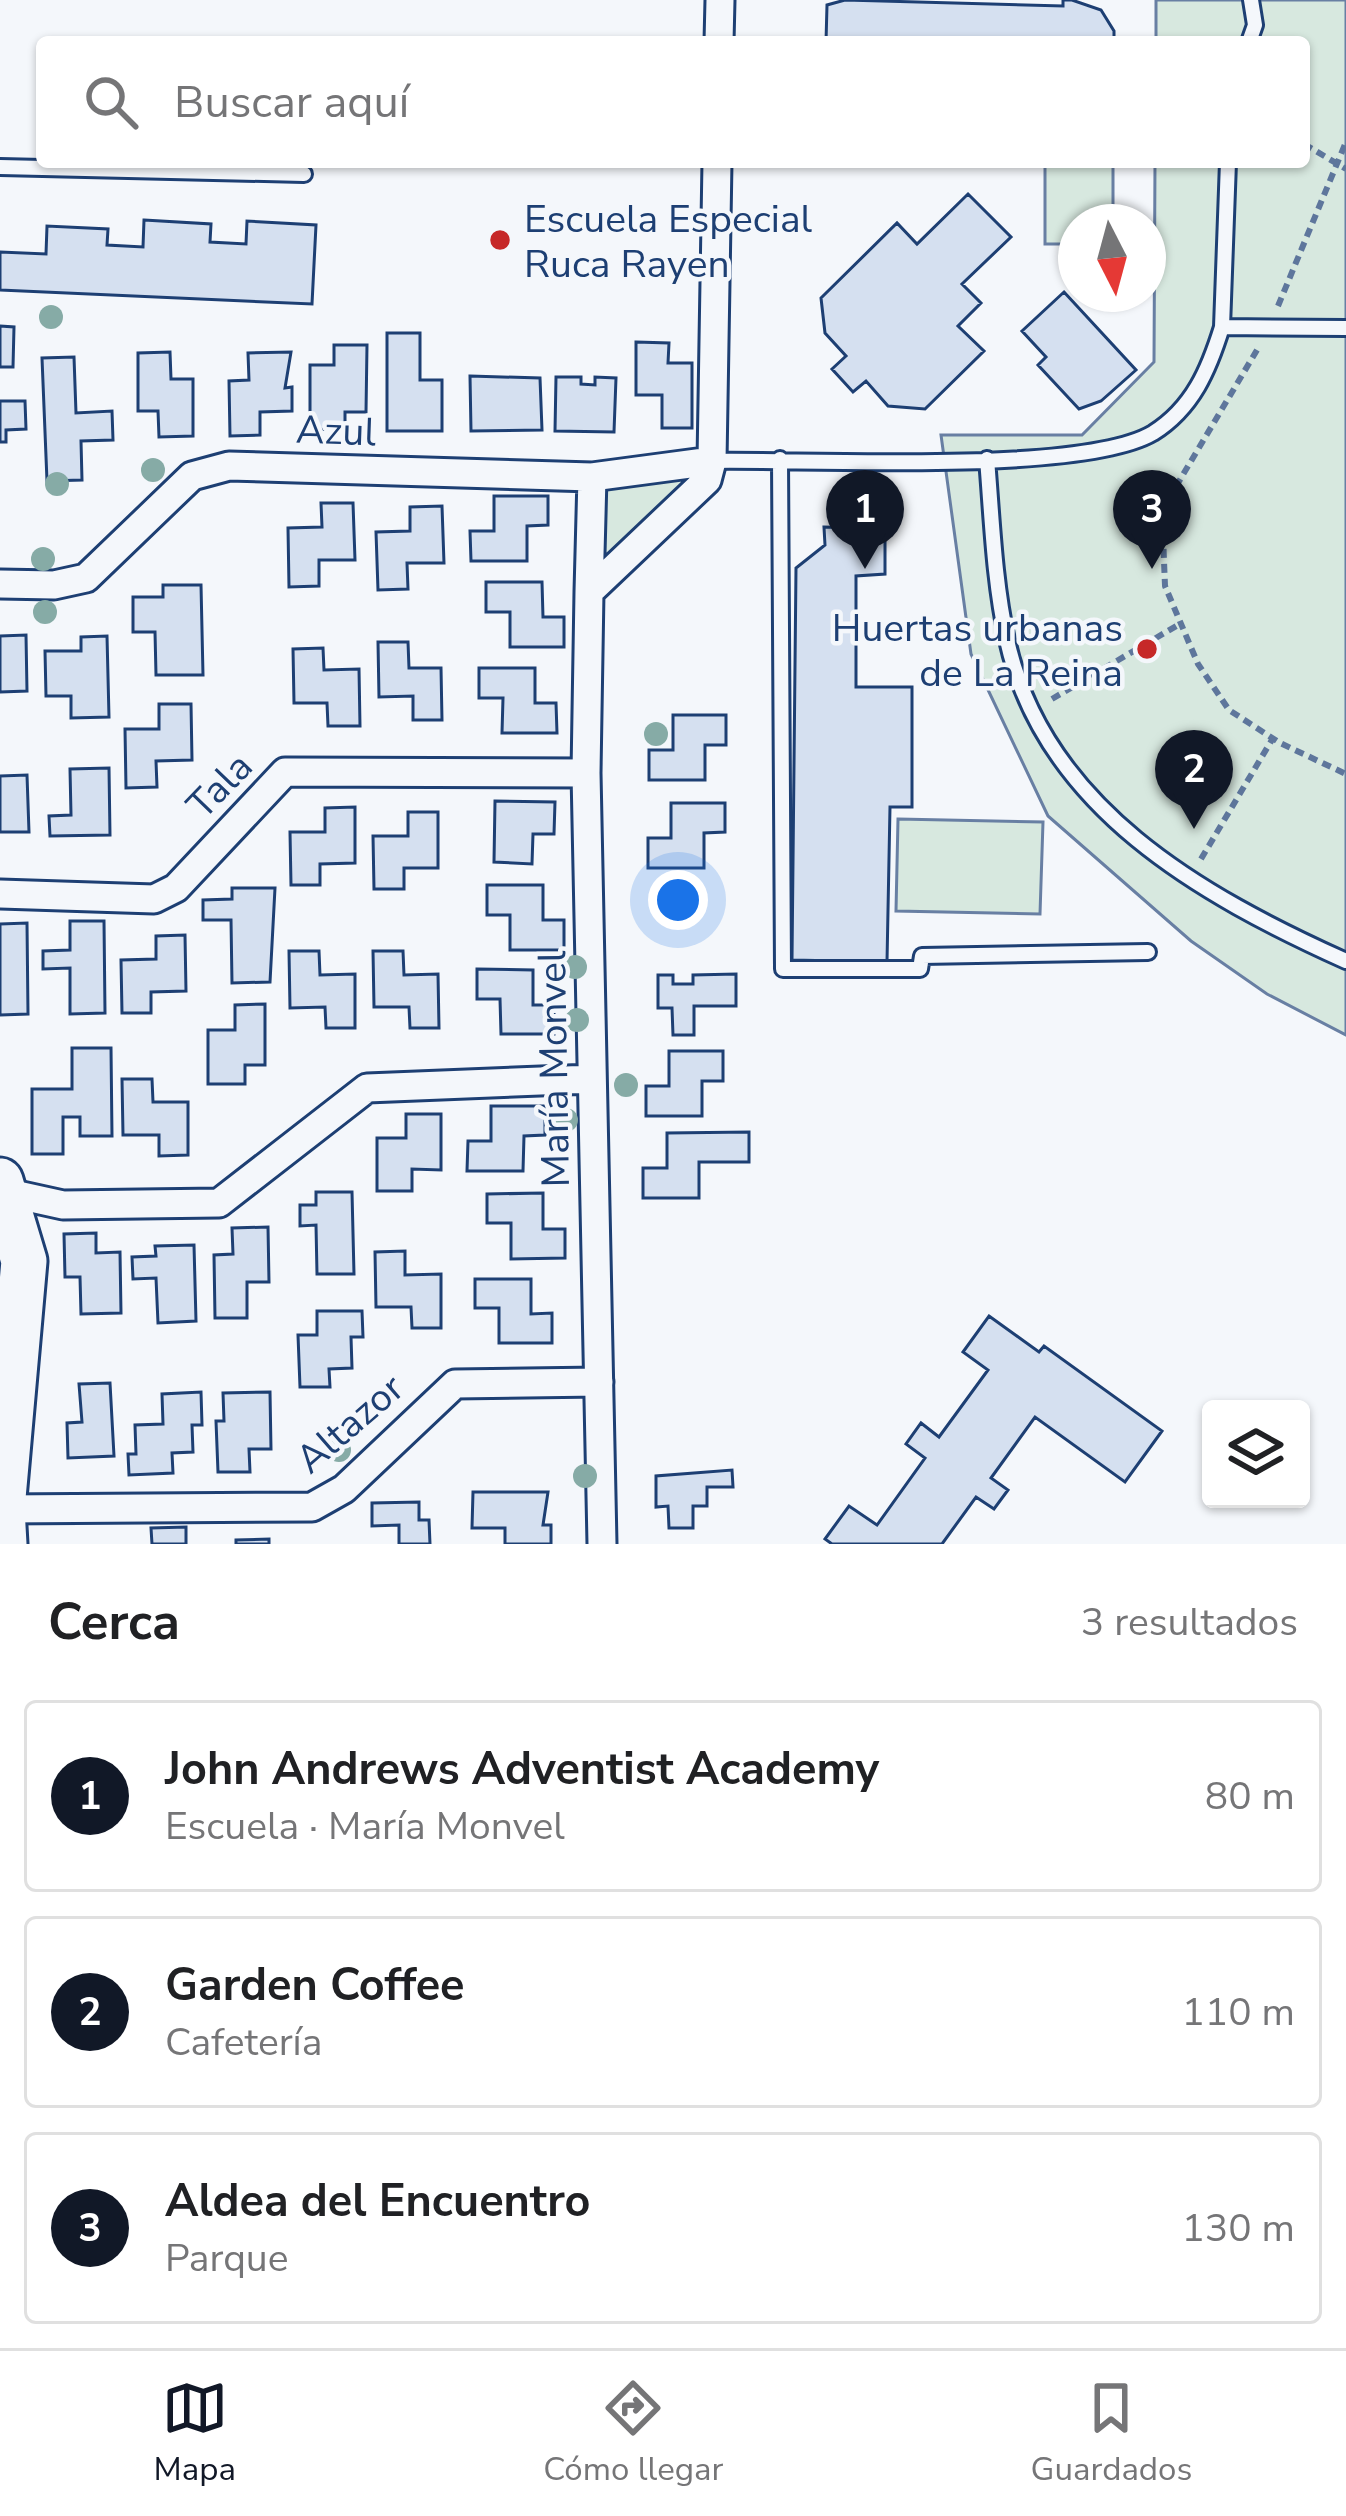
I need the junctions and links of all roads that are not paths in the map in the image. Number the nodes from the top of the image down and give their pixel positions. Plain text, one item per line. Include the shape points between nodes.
1 (720, 0) edge
2 (1251, 0) edge
3 (719, 36) edge
4 (1251, 36) edge
5 (0, 167) edge
6 (36, 168) edge
7 (43, 168) edge
8 (717, 168) edge
9 (1228, 168) edge
10 (304, 174) dead end
11 (1222, 327) junction
12 (1346, 328) edge
13 (987, 458) junction
14 (780, 459) junction
15 (712, 460) junction
16 (592, 477) junction
17 (0, 584) edge
18 (589, 592) junction
19 (586, 773) junction
20 (0, 894) edge
21 (1148, 952) dead end
22 (1346, 961) edge
23 (592, 1079) junction
24 (2, 1186) edge
25 (599, 1382) junction
26 (3, 1527) edge
27 (602, 1544) edge

1 - 3 street
2 - 4 lane
5 - 6 lane
7 - 10 lane
8 - 15 street
9 - 11 lane
11 - 12 lane
11 - 13 lane via 1208,373 1153,432 1120,447
13 - 14 lane
13 - 22 lane via 1007,643 1062,762 1103,814 1190,878
14 - 15 lane
14 - 21 lane via 783,969 920,969 922,956
15 - 16 street, Azul
15 - 18 street via 707,480
16 - 17 street, Azul via 229,466 193,476 86,578
16 - 18 street, María Monvel
18 - 19 street, María Monvel
19 - 20 street, Tala via 285,772 176,888 154,899
19 - 23 street, María Monvel
23 - 24 street via 367,1088 219,1203 63,1204
23 - 25 street, María Monvel
24 - 26 main road via 24,1261
25 - 26 street, Altazor via 455,1384 344,1490 312,1507
25 - 27 street, María Monvel

